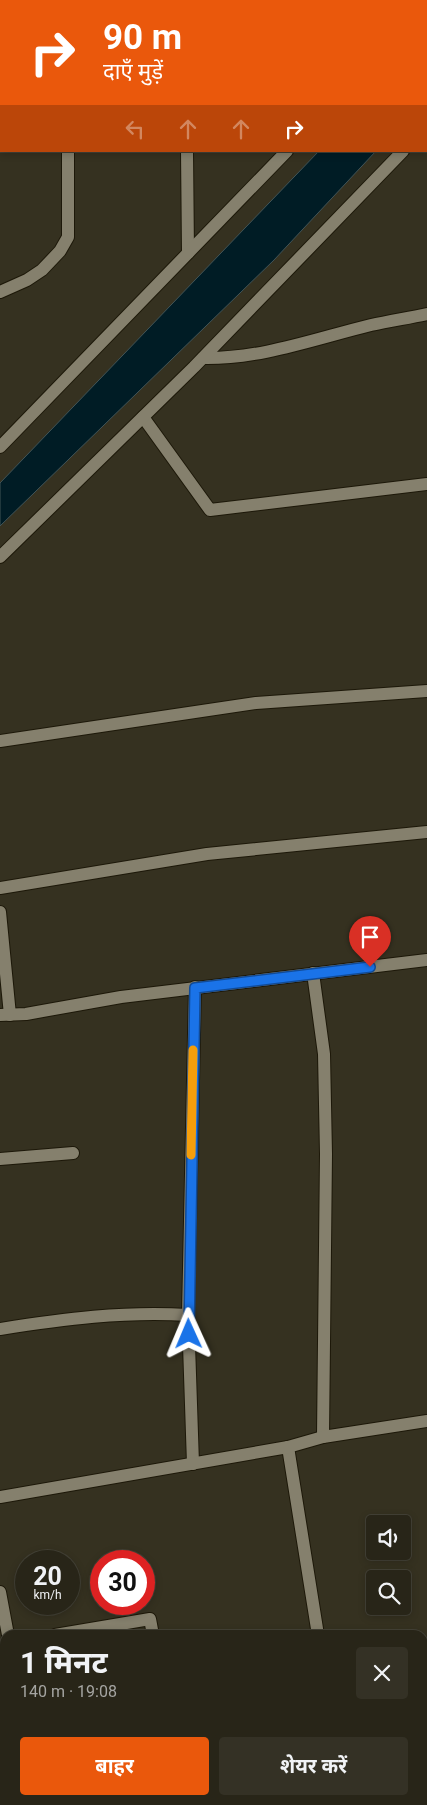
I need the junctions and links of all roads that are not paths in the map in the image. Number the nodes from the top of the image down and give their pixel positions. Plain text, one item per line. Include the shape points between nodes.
1 (68, 152) edge
2 (187, 152) edge
3 (286, 152) edge
4 (402, 152) edge
5 (188, 253) junction
6 (0, 292) edge
7 (427, 314) edge
8 (203, 358) junction
9 (143, 417) junction
10 (0, 447) edge
11 (427, 484) edge
12 (0, 557) edge
13 (427, 691) edge
14 (0, 741) edge
15 (427, 832) edge
16 (0, 888) edge
17 (0, 912) edge
18 (427, 960) edge
19 (313, 973) junction
20 (195, 988) junction
21 (5, 1015) edge
22 (73, 1153) dead end
23 (0, 1159) edge
24 (188, 1316) junction
25 (0, 1329) edge
26 (427, 1421) edge
27 (323, 1437) junction
28 (288, 1447) junction
29 (193, 1464) junction
30 (0, 1497) edge
31 (0, 1592) edge
32 (7, 1630) edge
33 (85, 1630) edge
34 (152, 1630) edge
35 (317, 1630) edge

1 - 6 street via 68,237 42,270
2 - 5 street
3 - 5 street
4 - 8 street
5 - 10 street
7 - 8 street via 274,351 233,358
8 - 9 street
9 - 11 street via 210,510
9 - 12 street
13 - 14 street via 256,702
15 - 16 street via 207,854
17 - 21 street
18 - 19 street
19 - 20 street
19 - 27 street via 324,1054
20 - 21 street
20 - 24 street
22 - 23 street
24 - 25 street via 144,1312
24 - 29 street
26 - 27 street
27 - 28 street
28 - 29 street
28 - 35 street
29 - 30 street
31 - 32 street
33 - 34 street via 150,1619

